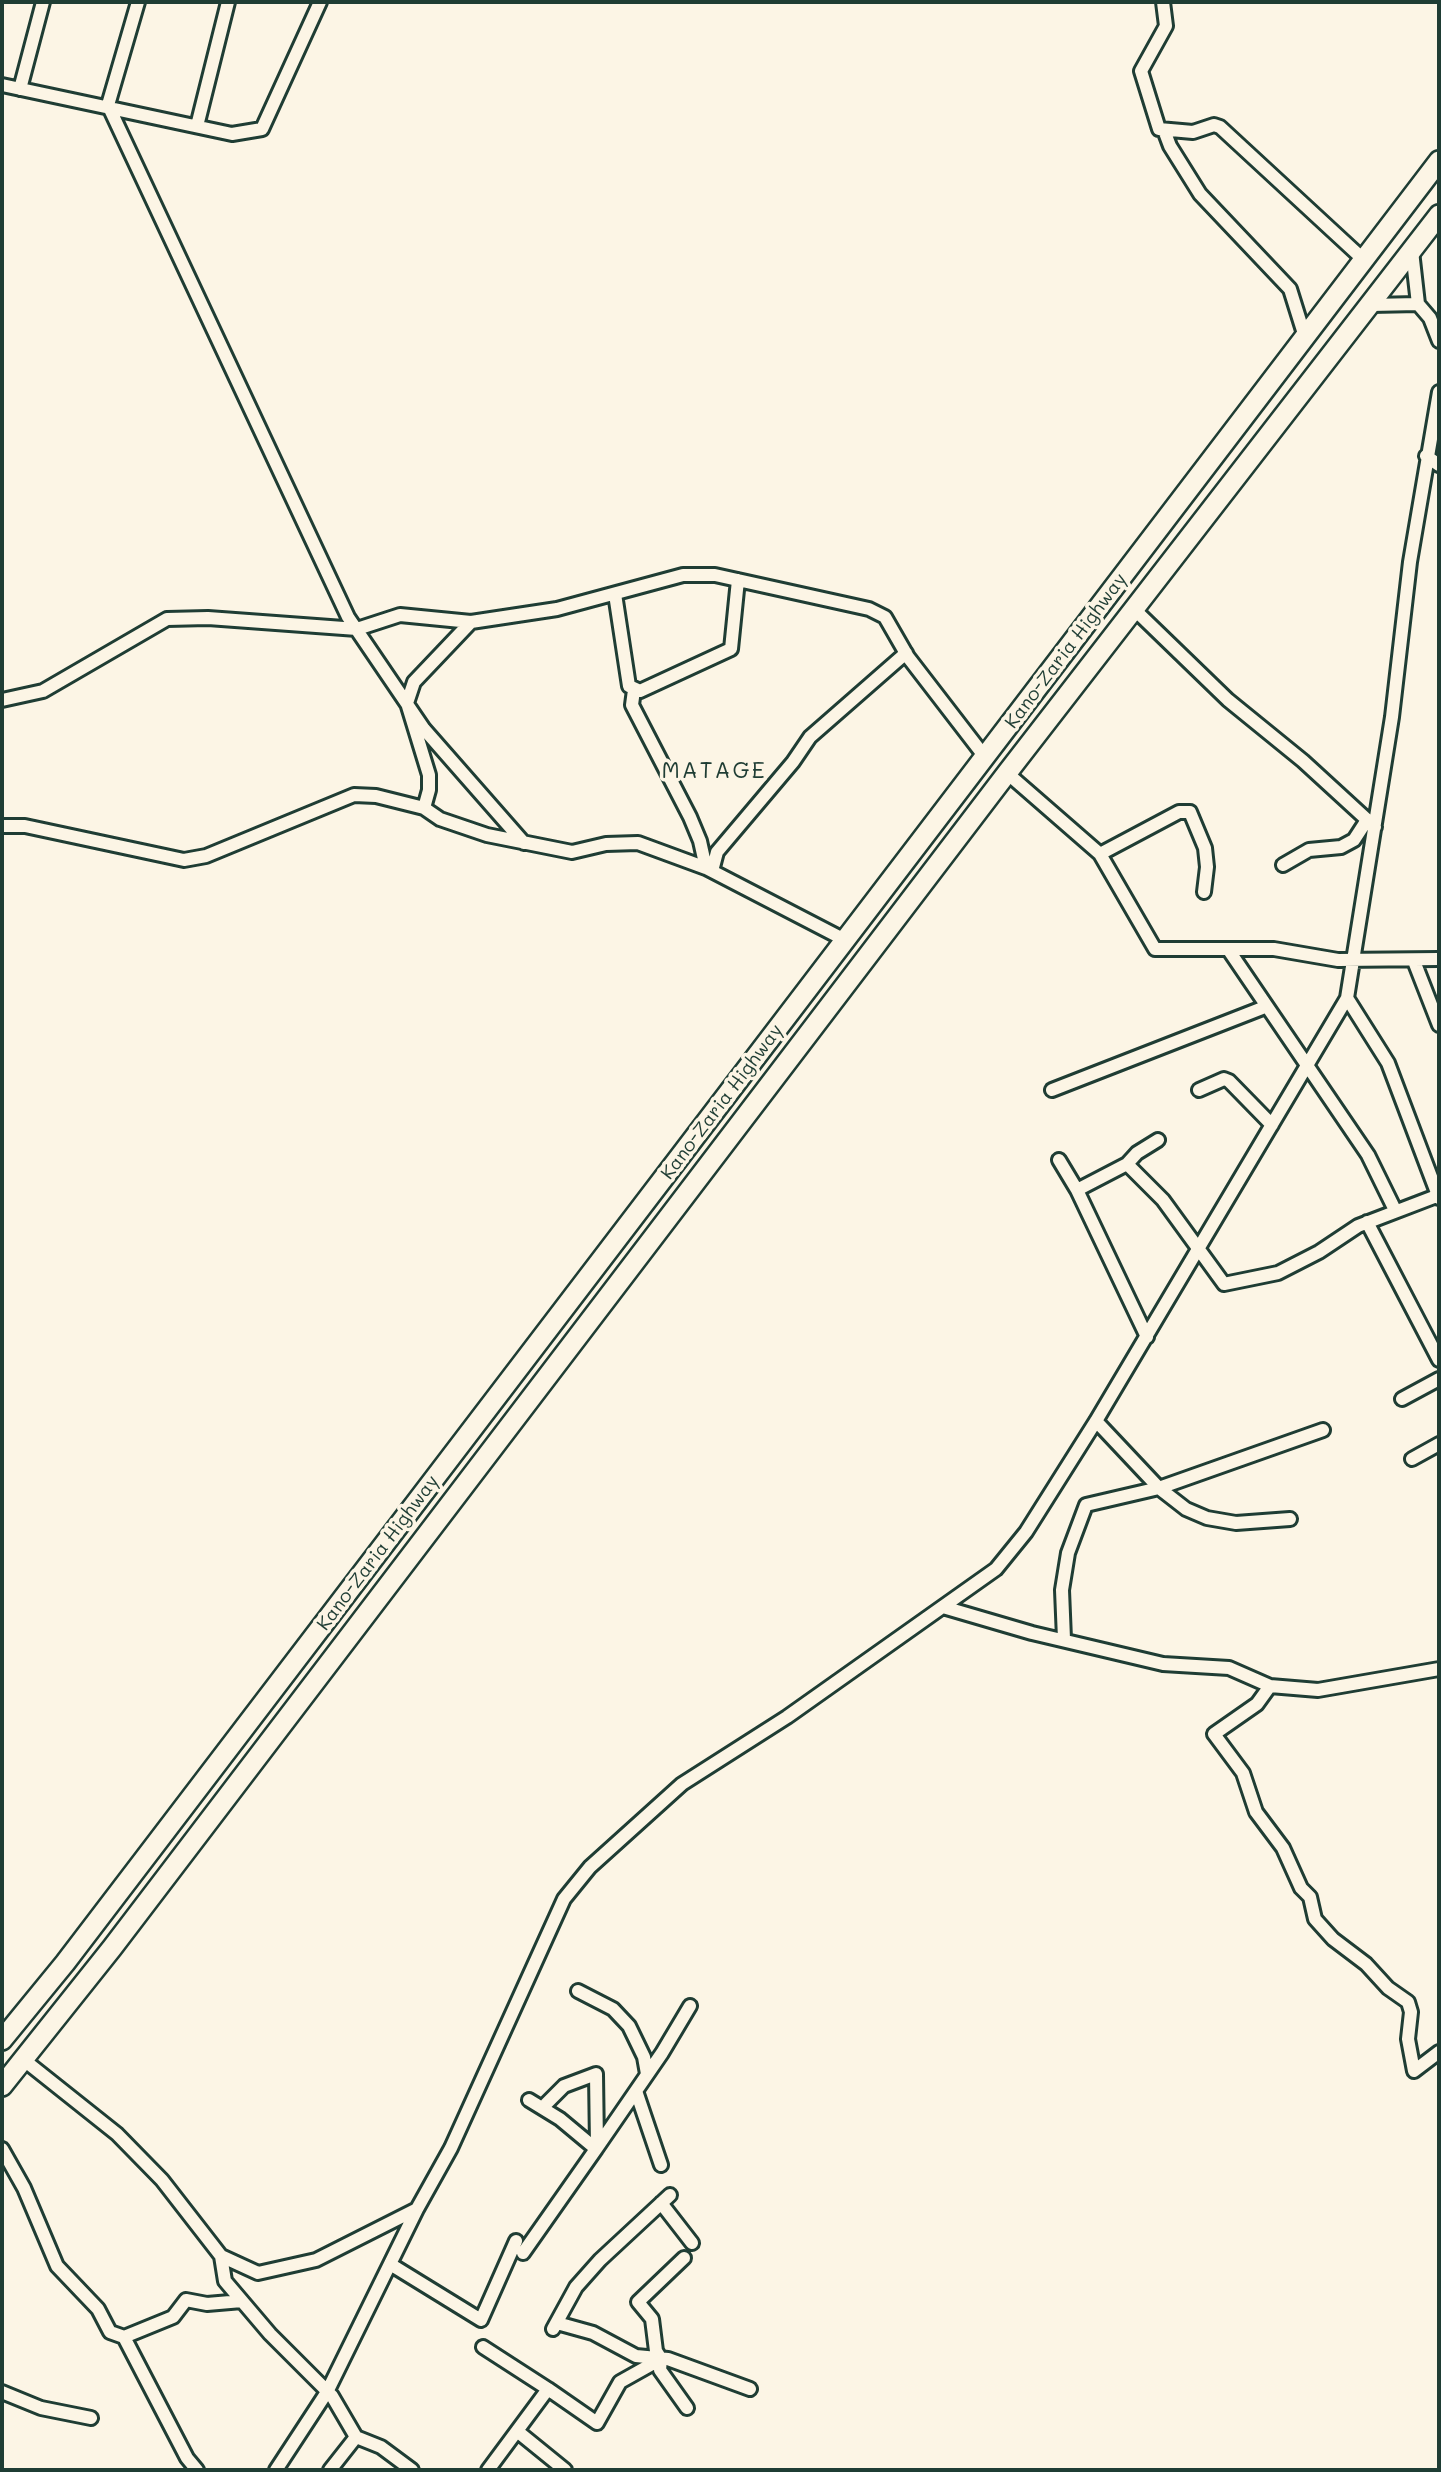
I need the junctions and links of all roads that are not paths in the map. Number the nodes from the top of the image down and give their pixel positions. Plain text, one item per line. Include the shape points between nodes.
1 (43, 2) edge
2 (138, 2) edge
3 (228, 2) edge
4 (320, 2) edge
5 (1163, 2) edge
6 (2, 85) edge
7 (20, 89) junction
8 (108, 105) junction
9 (197, 126) junction
10 (1164, 130) junction
11 (1439, 161) edge
12 (1439, 215) edge
13 (1412, 251) junction
14 (1364, 260) junction
15 (1418, 304) junction
16 (1371, 305) junction
17 (1305, 337) junction
18 (1439, 341) edge
19 (1439, 392) edge
20 (1250, 409) junction
21 (1437, 418) edge
22 (1273, 426) junction
23 (1426, 456) junction
24 (1439, 465) edge
25 (738, 580) junction
26 (615, 594) junction
27 (1135, 610) junction
28 (471, 622) junction
29 (356, 629) junction
30 (906, 653) junction
31 (634, 690) junction
32 (2, 701) edge
33 (407, 704) junction
34 (985, 757) junction
35 (1007, 773) junction
36 (424, 808) junction
37 (1371, 824) junction
38 (2, 825) edge
39 (524, 843) junction
40 (1100, 854) junction
41 (1283, 865) dead end
42 (709, 870) junction
43 (1204, 892) dead end
44 (845, 940) junction
45 (1228, 949) junction
46 (1355, 959) junction
47 (1439, 959) edge
48 (1414, 961) junction
49 (1348, 998) junction
50 (1265, 1007) junction
51 (1439, 1025) edge
52 (1307, 1063) junction
53 (1052, 1090) dead end
54 (1199, 1090) dead end
55 (1272, 1125) junction
56 (1158, 1140) dead end
57 (1059, 1160) dead end
58 (1127, 1164) junction
59 (1077, 1190) junction
60 (1439, 1196) edge
61 (1395, 1210) junction
62 (1367, 1222) junction
63 (1198, 1249) junction
64 (1147, 1337) junction
65 (1439, 1360) edge
66 (1439, 1379) edge
67 (1402, 1398) dead end
68 (1096, 1421) junction
69 (1323, 1430) dead end
70 (1439, 1444) edge
71 (1412, 1459) dead end
72 (1159, 1488) junction
73 (1290, 1519) dead end
74 (943, 1607) junction
75 (1064, 1639) junction
76 (1439, 1669) edge
77 (1270, 1686) junction
78 (578, 1991) dead end
79 (690, 2006) dead end
80 (2, 2040) edge
81 (1439, 2052) edge
82 (24, 2060) junction
83 (648, 2074) junction
84 (2, 2086) edge
85 (636, 2091) junction
86 (529, 2101) dead end
87 (545, 2104) dead end
88 (2, 2149) edge
89 (596, 2149) junction
90 (661, 2165) dead end
91 (417, 2209) junction
92 (692, 2243) dead end
93 (221, 2256) junction
94 (684, 2258) dead end
95 (390, 2264) junction
96 (242, 2301) junction
97 (124, 2337) junction
98 (483, 2347) dead end
99 (661, 2359) junction
100 (548, 2389) junction
101 (750, 2389) dead end
102 (2, 2392) edge
103 (327, 2392) junction
104 (687, 2408) dead end
105 (91, 2418) dead end
106 (517, 2431) junction
107 (356, 2437) junction
108 (197, 2470) edge
109 (276, 2470) edge
110 (330, 2470) edge
111 (412, 2470) edge
112 (488, 2470) edge
113 (565, 2470) edge

1 - 7 street
2 - 8 street
3 - 9 street
4 - 9 street via 262,130 232,134
5 - 10 street via 1166,26 1141,71 1159,129
6 - 7 street
7 - 8 street
8 - 9 street
8 - 29 street via 292,503
10 - 14 street via 1193,132 1220,127
10 - 17 street via 1200,194 1290,289
11 - 14 highway, Kano-Zaria Highway
12 - 13 highway, Kano-Zaria Highway
13 - 15 street
13 - 16 highway, Kano-Zaria Highway
14 - 17 highway, Kano-Zaria Highway
15 - 16 street
15 - 18 street via 1430,318
16 - 22 highway, Kano-Zaria Highway
17 - 20 highway, Kano-Zaria Highway
19 - 21 street
20 - 22 highway
20 - 34 highway, Kano-Zaria Highway
21 - 23 street
22 - 27 highway, Kano-Zaria Highway
23 - 24 street
23 - 37 street
25 - 26 street via 683,575
25 - 30 street via 869,609 885,617
25 - 31 street via 731,649
26 - 28 street via 557,609
26 - 31 street via 629,686
27 - 35 highway, Kano-Zaria Highway
27 - 37 street via 1228,700
28 - 29 street via 400,615
28 - 33 street via 414,682
29 - 32 street via 167,619 43,691
29 - 33 street
30 - 34 street
30 - 42 street via 810,737 717,852
31 - 42 street via 632,705 690,817
33 - 36 street via 429,775
33 - 39 street
34 - 44 highway, Kano-Zaria Highway
35 - 40 street
35 - 82 highway, Kano-Zaria Highway
36 - 38 street via 354,795 206,856 184,860
36 - 39 street via 452,823
37 - 41 street via 1341,847 1309,850
37 - 46 street
39 - 42 street via 572,852 638,843
40 - 43 street via 1179,812 1190,812 1205,848
40 - 45 street via 1155,949
42 - 44 street
44 - 80 highway, Kano-Zaria Highway via 74,1952
45 - 46 street via 1274,949
45 - 50 street
46 - 48 street
46 - 49 street
47 - 48 street
48 - 51 street
49 - 52 street
49 - 60 street via 1388,1063
50 - 52 street
50 - 53 street
52 - 55 street
52 - 61 street via 1368,1155
54 - 55 street via 1229,1081
55 - 63 street
56 - 58 street
57 - 59 street
58 - 59 street
58 - 63 street via 1163,1200
59 - 64 street
60 - 61 street
61 - 62 street
62 - 63 street via 1278,1273 1224,1284
62 - 65 street
63 - 64 street
64 - 68 street
66 - 67 street
68 - 72 street
68 - 74 street via 1004,1560
69 - 72 street
70 - 71 street
72 - 73 street via 1186,1509 1208,1518 1236,1523
72 - 75 street via 1087,1505 1068,1553 1062,1590
74 - 75 street
74 - 91 street via 682,1784 590,1867 564,1899 451,2148
75 - 77 street via 1163,1664 1229,1668
76 - 77 street via 1318,1690
77 - 81 street via 1257,1704 1214,1734 1242,1773 1256,1812 1283,1847 1301,1888 1310,1897 1315,1919 1408,2002 1414,2071
78 - 83 street via 613,2009 629,2026
79 - 83 street
82 - 84 highway, Kano-Zaria Highway
82 - 93 street via 117,2134 162,2180
83 - 85 street
85 - 89 street
85 - 90 street
86 - 89 street
87 - 89 street via 564,2086 596,2074
88 - 97 street via 57,2266 98,2309 110,2332
89 - 95 street via 519,2247 481,2320
91 - 93 street via 316,2260 258,2273
91 - 95 street
92 - 99 street via 666,2199 576,2287 555,2326 609,2340 636,2356
93 - 96 street via 225,2281
94 - 99 street via 638,2302 652,2319
95 - 103 street
96 - 97 street via 207,2304 186,2300 173,2317
96 - 103 street
97 - 108 street
98 - 100 street
99 - 100 street via 620,2382 597,2423
99 - 101 street
99 - 104 street via 660,2370
100 - 106 street
102 - 105 street via 41,2408
103 - 107 street
103 - 109 street
106 - 112 street
106 - 113 street
107 - 110 street
107 - 111 street

